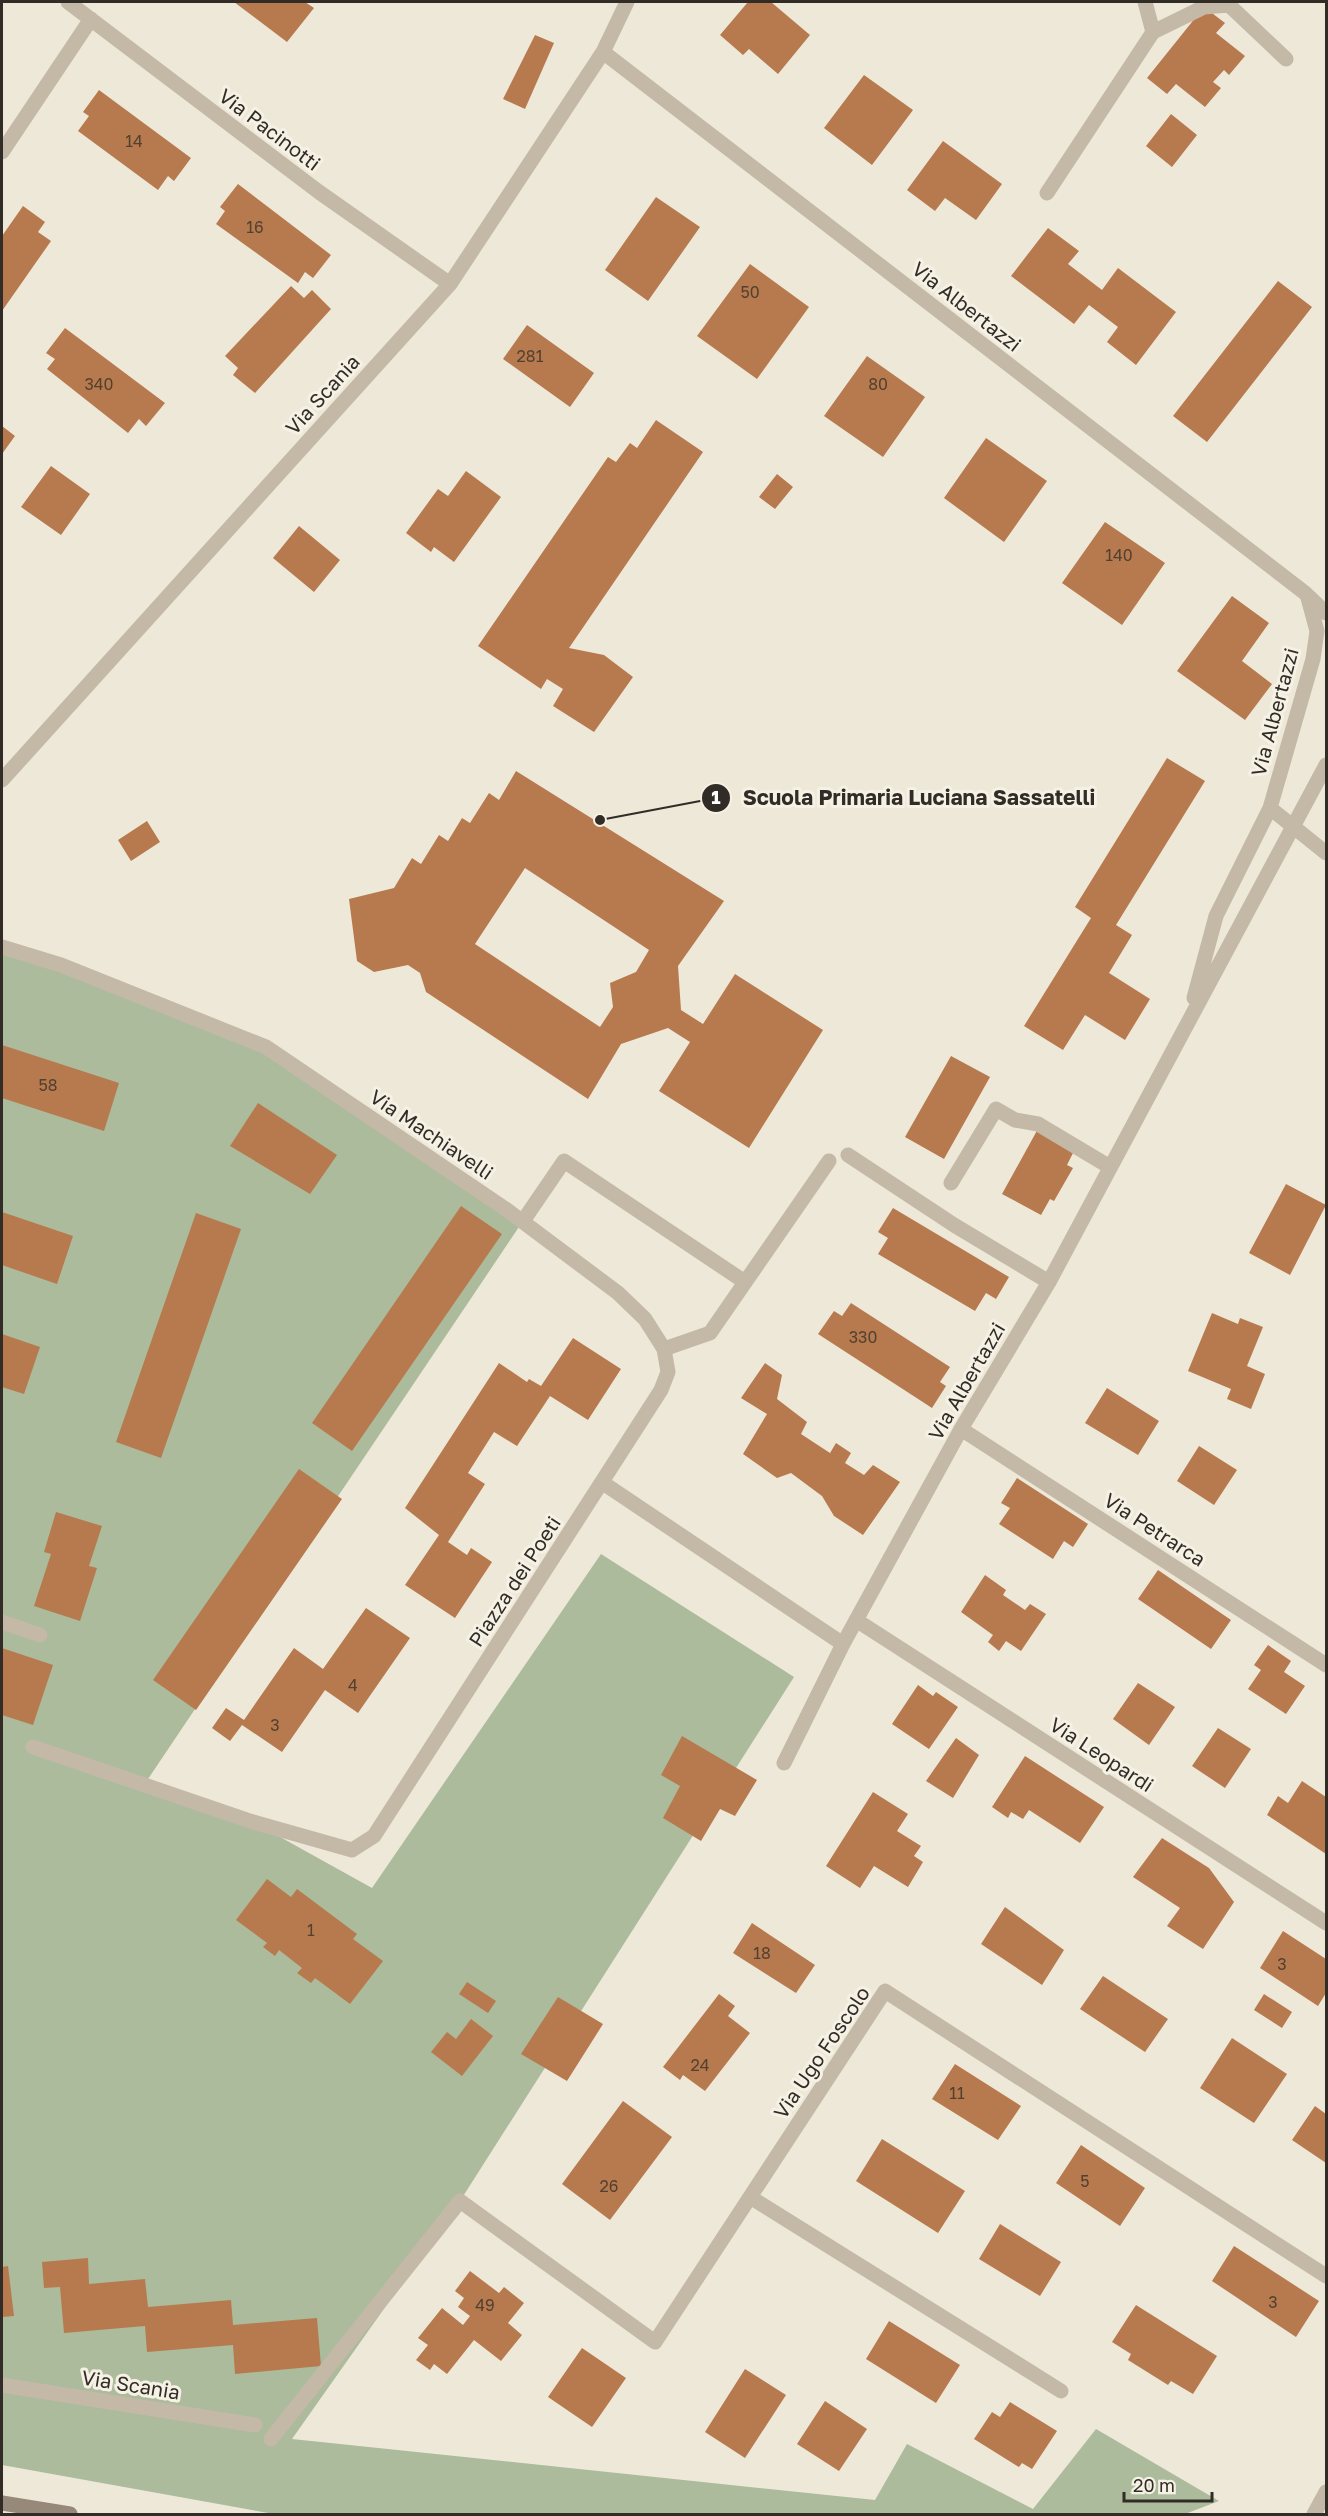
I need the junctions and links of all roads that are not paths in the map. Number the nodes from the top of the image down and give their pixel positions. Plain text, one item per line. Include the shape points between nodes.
1 (68, 2) edge
2 (627, 2) edge
3 (1145, 2) edge
4 (91, 19) junction
5 (1153, 32) junction
6 (603, 52) junction
7 (1286, 59) dead end
8 (2, 152) edge
9 (1047, 193) dead end
10 (450, 284) junction
11 (1305, 593) junction
12 (1326, 613) edge
13 (1326, 765) edge
14 (2, 780) edge
15 (1270, 808) junction
16 (1293, 827) junction
17 (1326, 853) edge
18 (2, 947) edge
19 (1188, 1022) junction
20 (848, 1155) dead end
21 (829, 1161) dead end
22 (1110, 1167) junction
23 (951, 1183) dead end
24 (523, 1221) junction
25 (745, 1281) junction
26 (1049, 1282) junction
27 (664, 1349) junction
28 (961, 1429) junction
29 (603, 1483) junction
30 (856, 1620) junction
31 (2, 1622) edge
32 (40, 1635) dead end
33 (843, 1644) junction
34 (1326, 1665) edge
35 (33, 1747) dead end
36 (784, 1763) dead end
37 (1326, 1923) edge
38 (750, 2197) junction
39 (1326, 2276) edge
40 (2, 2385) edge
41 (1061, 2391) dead end
42 (255, 2425) dead end
43 (271, 2439) dead end
44 (1326, 2492) edge
45 (1326, 2497) edge
46 (2, 2503) edge
47 (70, 2514) edge
48 (1314, 2514) edge
49 (1320, 2514) edge

1 - 4 street, Via Pacinotti
2 - 6 street, Via Scania
3 - 5 street
4 - 8 street
4 - 10 street, Via Pacinotti via 319,192
5 - 7 street via 1204,7 1230,5
5 - 9 street
6 - 10 street, Via Scania
6 - 11 street, Via Albertazzi
10 - 14 street, Via Scania
11 - 12 street, Via Albertazzi
11 - 15 street, Via Albertazzi via 1317,631 1313,659
13 - 16 street, Via Albertazzi
15 - 16 street, Via Albertazzi
15 - 19 street, Via Albertazzi via 1216,916
16 - 17 street
16 - 19 street, Via Albertazzi
18 - 24 street, Via Machiavelli via 61,965 266,1047
19 - 22 street, Via Albertazzi
20 - 26 street
21 - 25 street
22 - 23 street via 1038,1124 1015,1120 996,1109
22 - 26 street, Via Albertazzi
24 - 25 street via 564,1161
24 - 27 street, Via Machiavelli via 618,1293 645,1319
25 - 27 street via 710,1333
26 - 28 street, Via Albertazzi
27 - 29 street, Via Machiavelli via 668,1372 661,1390
28 - 30 street, Via Albertazzi
28 - 34 street, Via Petrarca
29 - 33 street
29 - 35 street, Piazza dei Poeti via 374,1836 352,1850 253,1822
30 - 33 street, Via Albertazzi
30 - 37 street, Via Leopardi
31 - 32 street
33 - 36 street, Via Albertazzi
38 - 39 street, Via Ugo Foscolo via 885,1991
38 - 41 street
38 - 43 street, Via Ugo Foscolo via 655,2342 460,2201
40 - 42 street, Via Scania
44 - 48 street
45 - 49 street
46 - 47 main road

